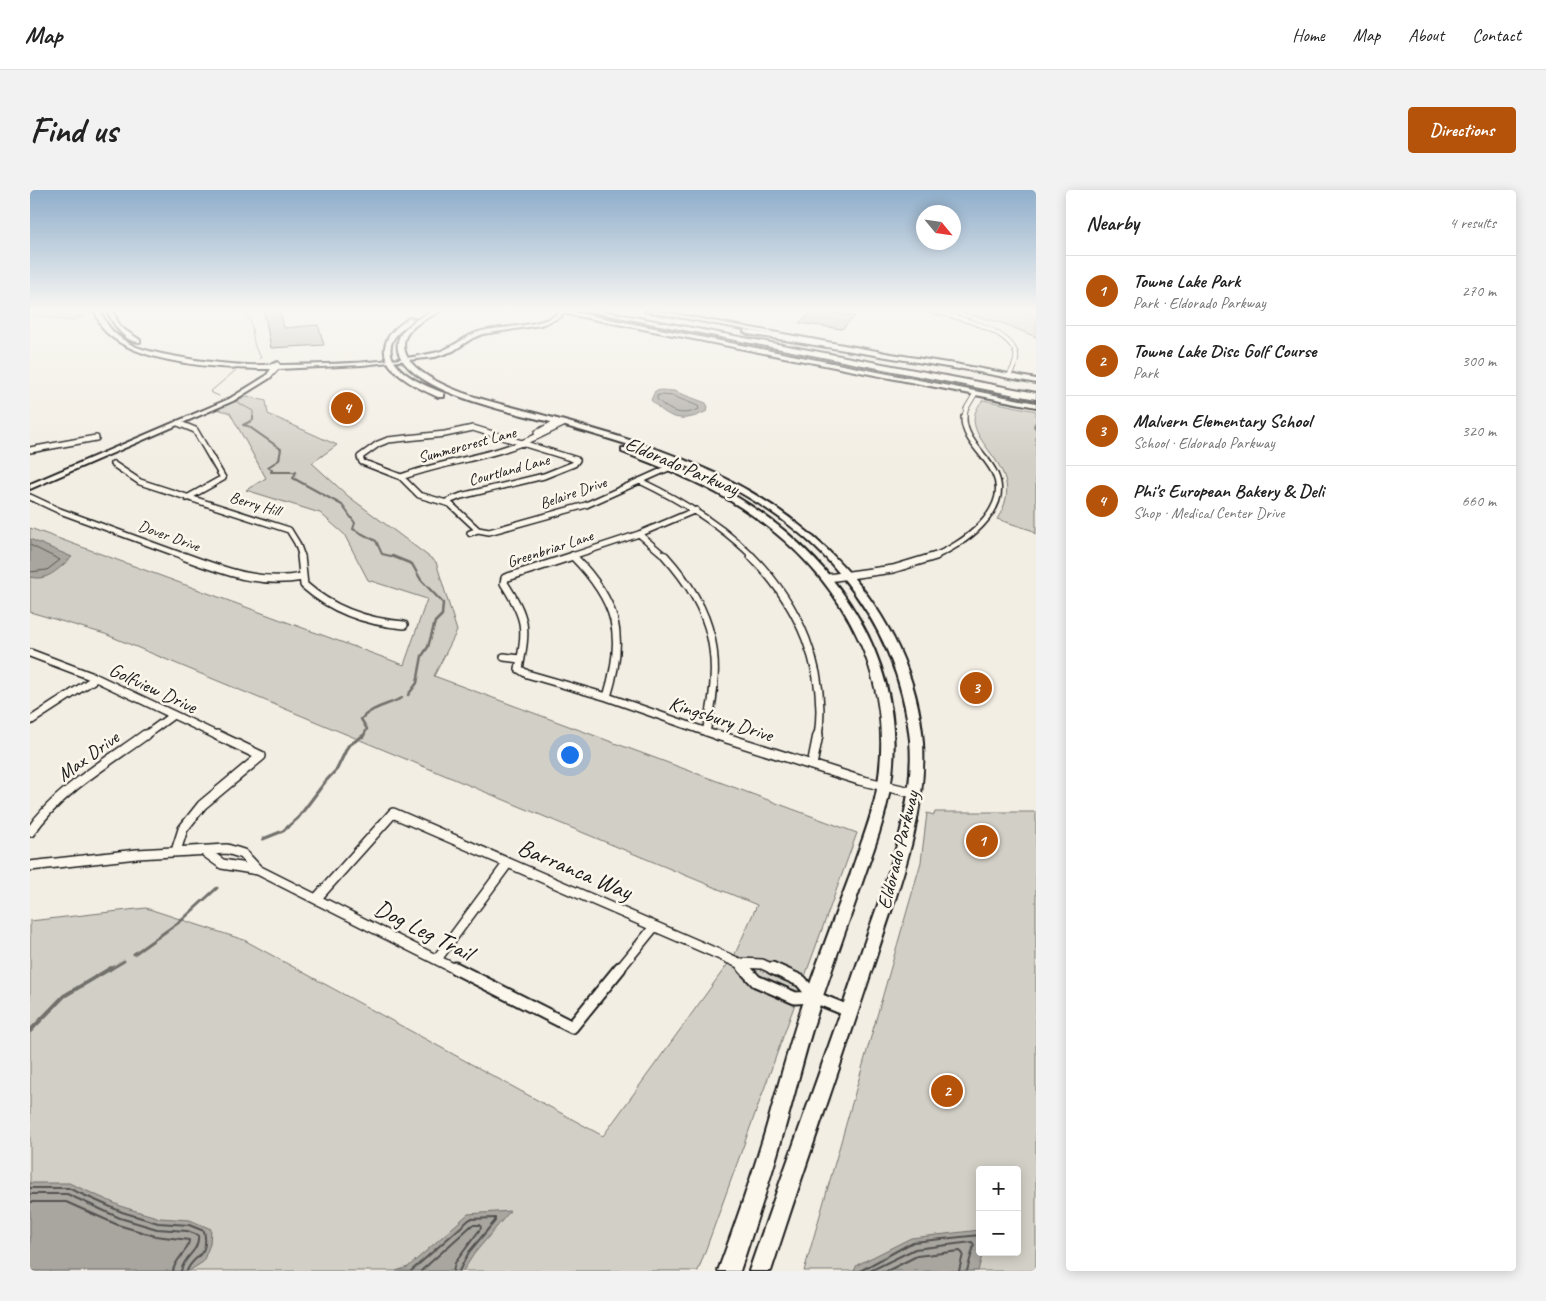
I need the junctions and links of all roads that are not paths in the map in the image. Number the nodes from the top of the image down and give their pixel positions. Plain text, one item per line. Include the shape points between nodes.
1 (198, 361) edge
2 (227, 361) edge
3 (363, 361) edge
4 (392, 361) edge
5 (407, 361) edge
6 (808, 361) edge
7 (853, 361) edge
8 (864, 361) edge
9 (927, 361) edge
10 (928, 361) edge
11 (1016, 361) edge
12 (277, 366) junction
13 (959, 367) junction
14 (1010, 376) junction
15 (1036, 380) edge
16 (975, 394) junction
17 (1035, 399) edge
18 (471, 400) junction
19 (178, 423) junction
20 (555, 425) junction
21 (96, 438) dead end
22 (526, 442) junction
23 (124, 445) junction
24 (30, 450) edge
25 (682, 462) junction
26 (113, 464) dead end
27 (670, 467) junction
28 (401, 477) junction
29 (30, 481) edge
30 (640, 481) junction
31 (30, 487) edge
32 (30, 496) edge
33 (187, 498) junction
34 (755, 498) junction
35 (446, 502) junction
36 (740, 502) junction
37 (696, 510) junction
38 (478, 530) junction
39 (470, 533) dead end
40 (639, 534) junction
41 (572, 556) junction
42 (848, 576) junction
43 (303, 577) junction
44 (828, 578) junction
45 (404, 625) dead end
46 (30, 653) edge
47 (504, 657) dead end
48 (520, 659) junction
49 (519, 669) joint
50 (96, 678) junction
51 (607, 697) junction
52 (173, 715) junction
53 (30, 721) edge
54 (706, 732) junction
55 (812, 765) junction
56 (884, 787) junction
57 (915, 793) junction
58 (30, 832) edge
59 (176, 851) junction
60 (204, 851) junction
61 (508, 863) junction
62 (30, 866) edge
63 (258, 870) junction
64 (316, 899) junction
65 (654, 927) junction
66 (437, 959) junction
67 (739, 963) junction
68 (814, 997) junction
69 (851, 1012) junction
70 (729, 1271) edge
71 (760, 1271) edge

1 - 12 street
2 - 12 street
3 - 12 street
4 - 18 main road via 405,377 425,388 435,387
5 - 18 main road, Eldorado Parkway via 422,377
6 - 16 street
7 - 17 highway via 869,369
8 - 17 highway
9 - 13 highway
10 - 13 street
11 - 14 street
12 - 19 street via 268,377 244,393
13 - 14 street
14 - 15 street
16 - 17 street
16 - 42 street via 964,419 967,432 991,465 998,481 991,512 965,538 937,555 900,568
18 - 20 main road, Eldorado Parkway
19 - 23 street
19 - 33 street via 195,430 222,478
20 - 22 street, Summercrest Lane
20 - 25 main road, Eldorado Parkway via 642,447
20 - 27 main road, Eldorado Parkway
21 - 24 street
22 - 28 street, Summercrest Lane via 489,455 434,465
22 - 28 street via 473,428 395,438 378,444 360,457 362,462
22 - 35 street, Courtland Lane via 577,460 544,476
23 - 29 street
23 - 31 street
25 - 27 street, Belaire Drive
25 - 34 main road, Eldorado Parkway
26 - 33 street, Berry Hill via 140,482
27 - 30 street, Belaire Drive
27 - 36 main road, Eldorado Parkway
28 - 35 street via 419,495
30 - 37 street
30 - 38 street, Belaire Drive via 557,514 489,532
32 - 43 street, Dover Drive via 60,511 238,576 263,582
33 - 43 street, Berry Hill via 289,530 301,554
34 - 36 main road
34 - 42 main road, Eldorado Parkway via 804,532
35 - 38 street
36 - 44 main road, Eldorado Parkway via 798,546
37 - 40 street, Greenbriar Lane
37 - 55 street via 719,525 756,559 790,604 812,658 818,684 818,739
38 - 39 street, Belaire Drive
40 - 41 street, Greenbriar Lane
40 - 54 street via 684,578 706,618 717,665 716,692
41 - 48 street, Greenbriar Lane via 527,569 504,580 524,622 525,638
41 - 51 street via 597,582 614,617 618,657
42 - 44 street
42 - 57 main road, Eldorado Parkway via 878,616 905,676 915,729
43 - 45 street via 304,585 310,591 334,607 386,624
44 - 56 main road, Eldorado Parkway via 862,630 875,662 888,731
46 - 50 street, Golfview Drive
47 - 48 street
48 - 49 street, Greenbriar Lane
49 - 51 street, Kingsbury Drive via 561,685
50 - 52 street, Golfview Drive
50 - 53 street
51 - 54 street, Kingsbury Drive
52 - 58 street, Max Drive via 63,795
52 - 59 street, Golfview Drive via 261,756 202,805 183,829
54 - 55 street, Kingsbury Drive
55 - 56 street, Kingsbury Drive
56 - 57 street, Kingsbury Drive
56 - 68 main road, Eldorado Parkway via 872,832
57 - 69 main road, Eldorado Parkway via 902,849
59 - 60 street, Dog Leg Trail
59 - 62 street, Dog Leg Trail
60 - 63 street, Dog Leg Trail via 212,860 224,865
60 - 63 street, Dog Leg Trail via 234,850 250,858
61 - 64 street, Barranca Way via 393,813
61 - 65 street, Barranca Way
61 - 66 street
63 - 64 street, Dog Leg Trail
64 - 66 street, Dog Leg Trail
65 - 66 street, Dog Leg Trail via 572,1028
65 - 67 street, Barranca Way
67 - 68 street, Barranca Way via 756,981 795,998
67 - 68 street, Barranca Way via 762,964 801,980
68 - 69 street, Barranca Way
68 - 70 main road, Eldorado Parkway
69 - 71 main road, Eldorado Parkway

